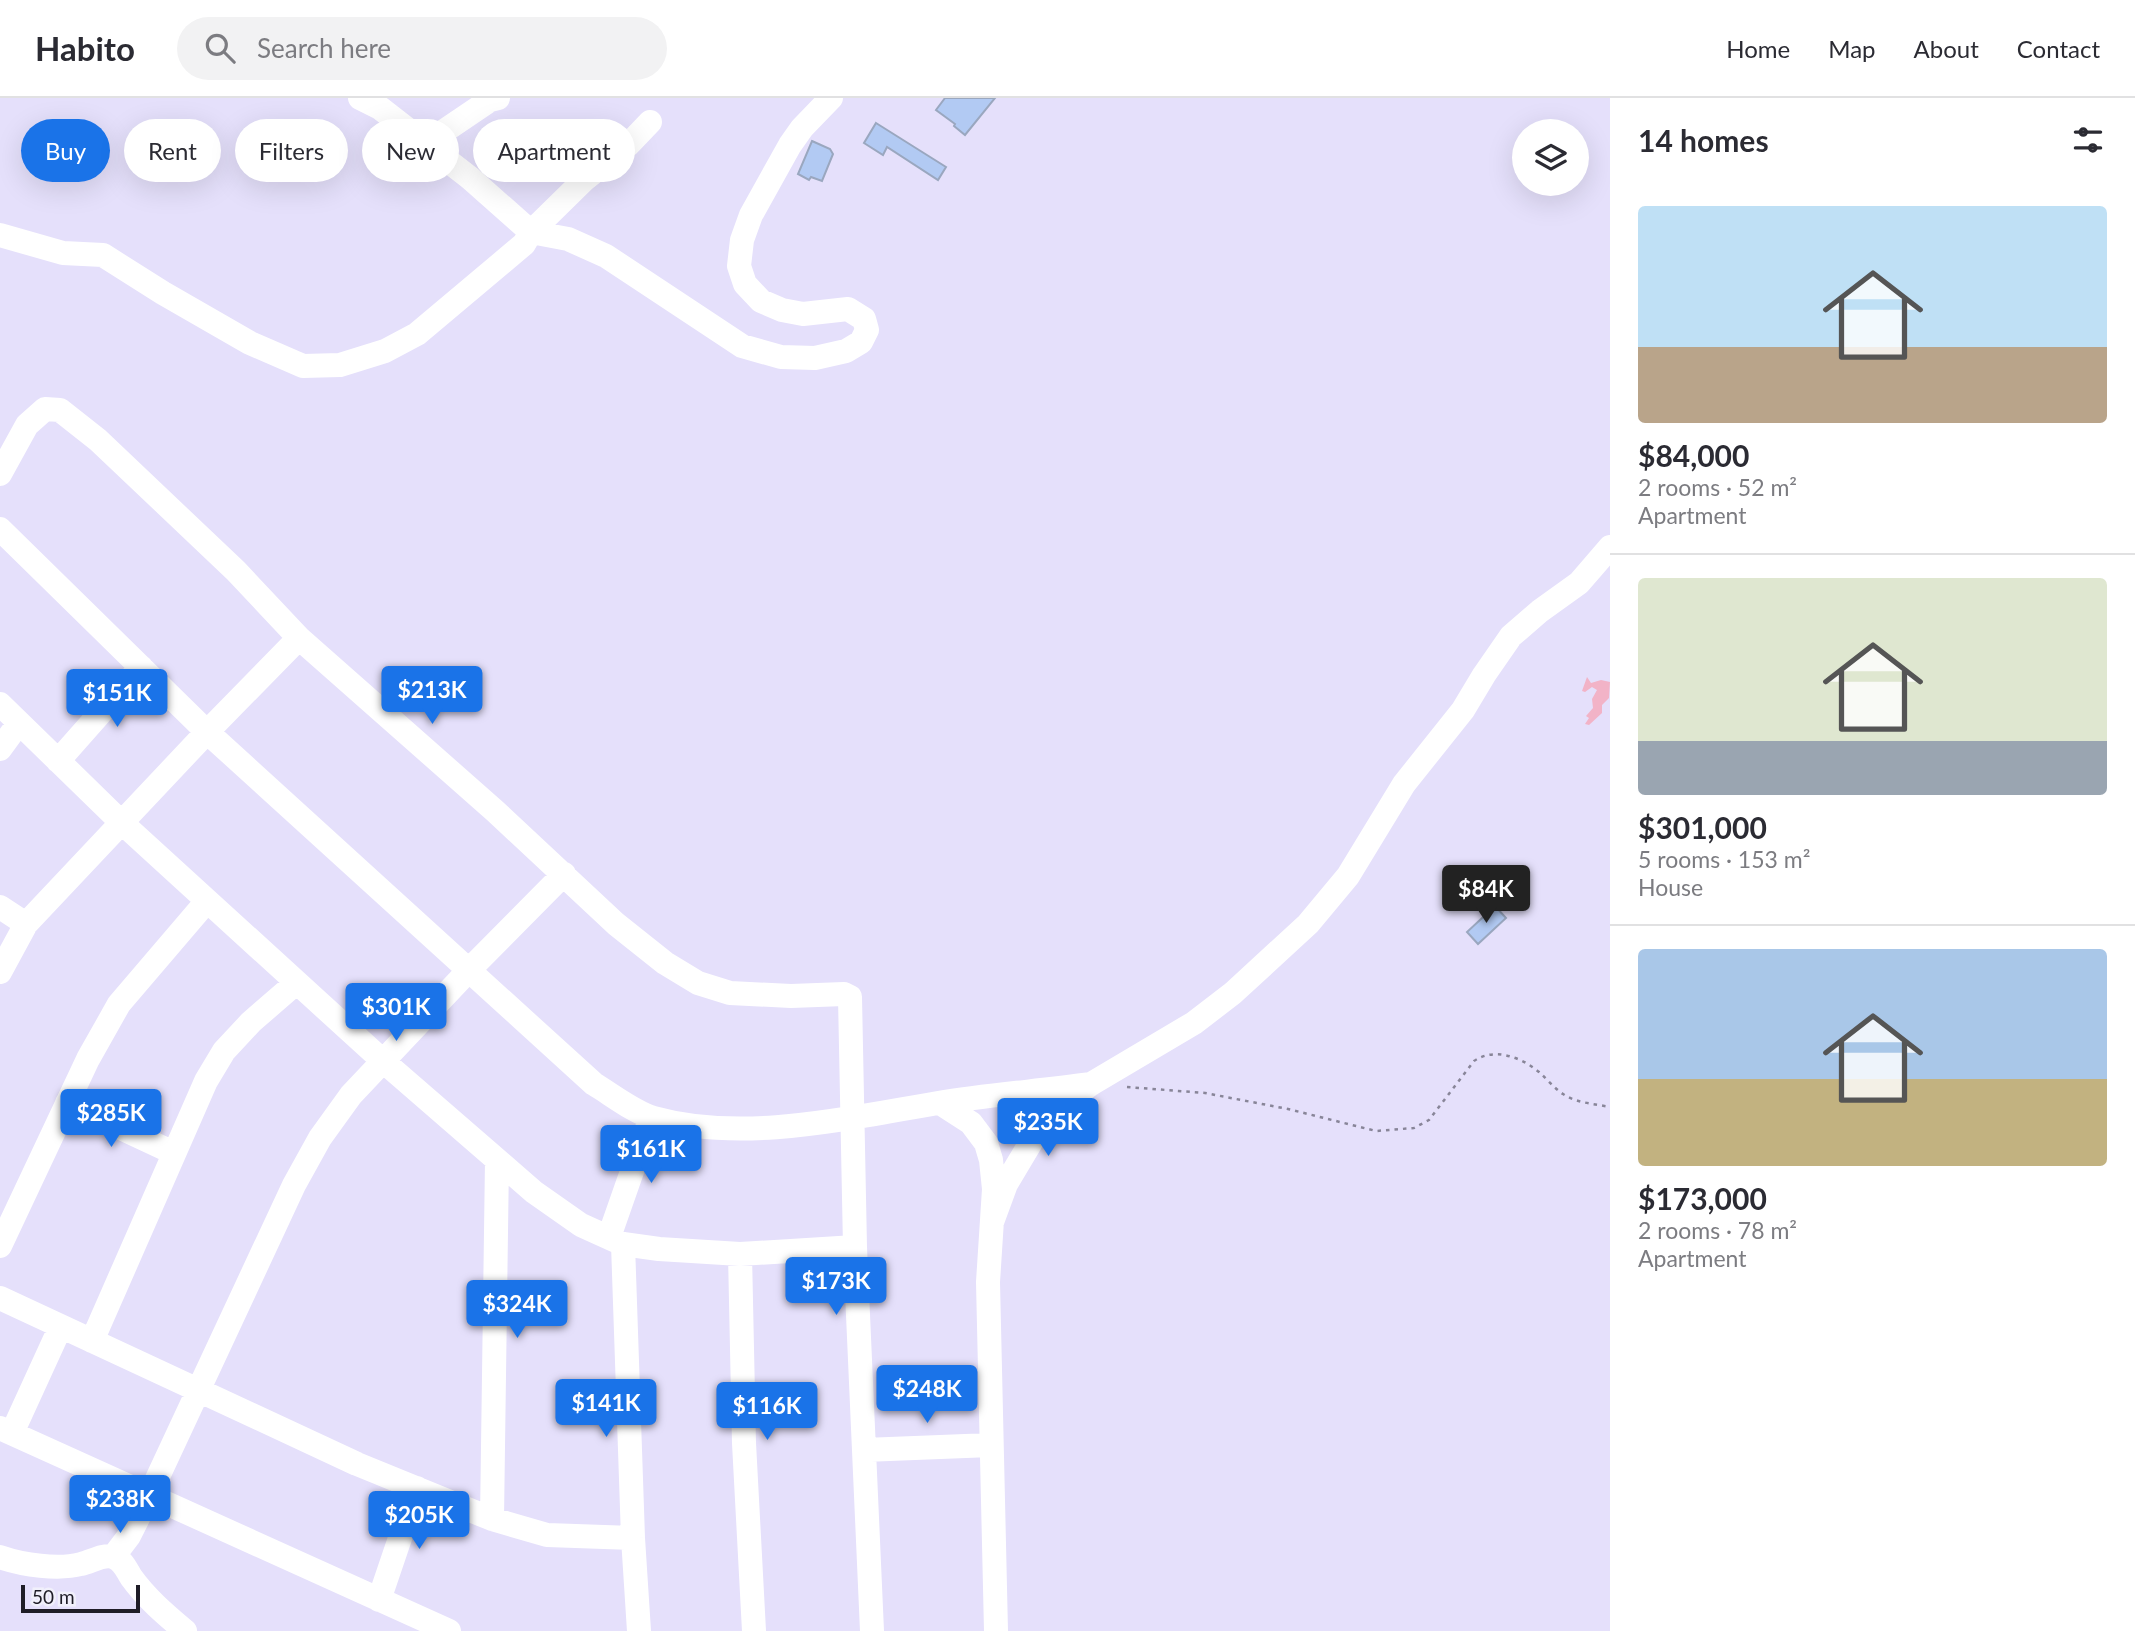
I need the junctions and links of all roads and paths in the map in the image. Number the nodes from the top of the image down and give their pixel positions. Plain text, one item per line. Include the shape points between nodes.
1 (360, 98) edge
2 (498, 98) edge
3 (831, 98) edge
4 (394, 119) edge
5 (459, 121) edge
6 (650, 122) dead end
7 (459, 170) edge
8 (531, 232) junction
9 (0, 235) edge
10 (0, 474) edge
11 (0, 529) edge
12 (1610, 547) edge
13 (299, 638) junction
14 (141, 667) junction
15 (0, 704) edge
16 (19, 723) junction
17 (207, 732) junction
18 (0, 749) edge
19 (58, 761) junction
20 (121, 822) junction
21 (564, 874) junction
22 (207, 901) junction
23 (0, 907) edge
24 (26, 924) junction
25 (469, 970) junction
26 (0, 972) edge
27 (296, 983) junction
28 (383, 1061) junction
29 (1091, 1084) junction
30 (67, 1103) junction
31 (940, 1103) junction
32 (1610, 1107) edge
33 (651, 1118) junction
34 (853, 1119) junction
35 (174, 1153) junction
36 (497, 1160) junction
37 (992, 1222) junction
38 (616, 1241) junction
39 (0, 1246) edge
40 (855, 1247) junction
41 (740, 1254) junction
42 (0, 1298) edge
43 (60, 1328) junction
44 (92, 1340) junction
45 (198, 1391) junction
46 (6, 1430) edge
47 (992, 1444) junction
48 (864, 1450) junction
49 (416, 1488) junction
50 (149, 1496) junction
51 (492, 1519) junction
52 (633, 1538) junction
53 (0, 1557) edge
54 (113, 1557) junction
55 (379, 1600) junction
56 (185, 1631) edge
57 (449, 1631) edge
58 (639, 1631) edge
59 (754, 1631) edge
60 (872, 1631) edge
61 (996, 1631) edge

1 - 4 street
2 - 5 street
3 - 8 street via 790,145 751,215 739,266 745,284 761,301 782,310 803,314 848,309 864,319 867,330 860,342 846,351 815,358 781,357 742,346 606,256 568,239
6 - 8 street
7 - 8 street
8 - 9 street via 524,244 417,334 385,351 340,365 303,366 250,343 103,255 63,253
10 - 13 street via 27,425 45,409 60,410 236,570
11 - 14 street
12 - 29 street via 1579,583 1511,636 1463,710 1404,784 1348,876 1308,924 1194,1023
13 - 17 street
13 - 21 street
14 - 17 street
14 - 19 street
15 - 16 street
16 - 18 street
16 - 19 street
17 - 20 street
17 - 25 street
19 - 20 street
20 - 22 street
20 - 24 street
21 - 25 street
21 - 34 street via 665,963 698,983 730,993 849,997
22 - 27 street
22 - 30 street via 119,1004
23 - 24 street
24 - 26 street
25 - 28 street
25 - 33 street via 594,1084
27 - 28 street
27 - 35 street via 224,1051
28 - 36 street
28 - 45 street via 320,1138
29 - 31 street
29 - 32 path via 1205,1093 1376,1131 1413,1128 1429,1120 1484,1054 1510,1056 1536,1069 1564,1094
29 - 37 street via 1037,1132 1006,1184
30 - 35 street
30 - 39 street
31 - 34 street
31 - 37 street via 971,1123 986,1143 994,1189
33 - 34 street via 702,1128
33 - 38 street
34 - 40 street
35 - 44 street
36 - 38 street via 572,1219
36 - 51 street
37 - 47 street via 988,1282
38 - 41 street
38 - 52 street
40 - 41 street
40 - 48 street
41 - 59 street
42 - 43 street
43 - 44 street
43 - 46 street
44 - 45 street
45 - 49 street
45 - 50 street
46 - 50 street
47 - 48 street
47 - 61 street
48 - 60 street
49 - 51 street
49 - 55 street
50 - 54 street
50 - 55 street
51 - 52 street via 547,1535
52 - 58 street
53 - 54 street via 79,1565
54 - 56 street via 125,1564 155,1606
55 - 57 street

